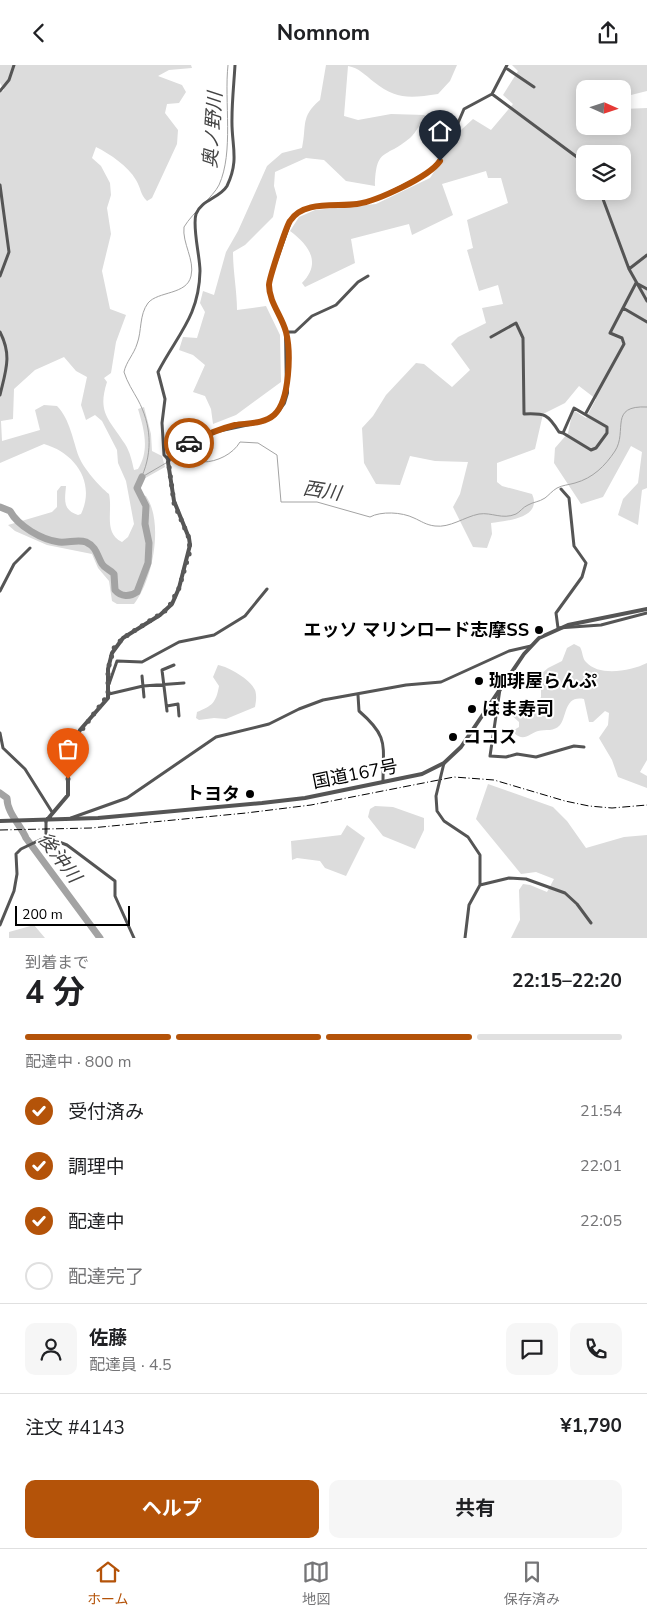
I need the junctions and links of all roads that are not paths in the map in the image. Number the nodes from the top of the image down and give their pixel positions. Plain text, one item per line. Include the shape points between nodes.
1 (14, 65) edge
2 (235, 65) edge
3 (506, 66) edge
4 (534, 87) dead end
5 (0, 91) edge
6 (492, 94) junction
7 (576, 156) edge
8 (0, 185) edge
9 (603, 200) edge
10 (647, 255) edge
11 (629, 269) junction
12 (0, 276) edge
13 (368, 276) dead end
14 (636, 283) junction
15 (647, 289) edge
16 (647, 301) edge
17 (623, 307) junction
18 (647, 322) edge
19 (0, 332) edge
20 (286, 332) junction
21 (490, 337) dead end
22 (0, 395) edge
23 (586, 413) junction
24 (564, 433) junction
25 (168, 459) junction
26 (561, 489) dead end
27 (30, 548) dead end
28 (267, 589) dead end
29 (0, 591) edge
30 (647, 611) edge
31 (558, 628) junction
32 (531, 646) junction
33 (174, 665) dead end
34 (142, 676) dead end
35 (184, 683) dead end
36 (108, 684) junction
37 (164, 685) junction
38 (143, 686) junction
39 (500, 689) junction
40 (109, 694) junction
41 (358, 695) junction
42 (144, 697) dead end
43 (167, 706) junction
44 (168, 711) dead end
45 (179, 716) dead end
46 (0, 733) edge
47 (584, 747) dead end
48 (444, 763) junction
49 (383, 783) junction
50 (52, 812) junction
51 (0, 821) edge
52 (46, 821) junction
53 (66, 821) junction
54 (46, 837) junction
55 (480, 885) junction
56 (591, 923) dead end
57 (0, 925) edge
58 (134, 938) edge
59 (465, 938) edge

1 - 5 street via 9,80
2 - 25 street via 232,120 236,154 231,176 223,191 196,214 200,270 194,304 189,323 158,372 165,399 162,423 164,455
3 - 4 street
3 - 6 street
6 - 7 street
6 - 20 street via 464,109 446,151 437,165 421,178 365,202 315,206 293,216 269,282 272,300
8 - 12 street via 9,253
9 - 11 street
10 - 11 street
11 - 14 street
13 - 20 street via 336,305 306,320 300,330
14 - 15 street
14 - 16 street
14 - 17 street
17 - 18 street
17 - 23 street via 610,333 622,338 624,344
19 - 22 street via 8,353
20 - 25 street via 287,393 275,415 264,421 217,431 177,450
21 - 24 street via 516,323 523,338 524,414 539,413 550,417 559,432
23 - 24 street via 574,408
23 - 24 street via 607,427 607,433 596,448 592,450
25 - 36 street via 174,503 189,538 190,551 172,604 123,638 114,648
26 - 31 street via 569,498 574,545 586,563 582,577 556,613
27 - 29 street via 14,564
28 - 36 street via 245,616 214,635 180,642 142,662 117,661
30 - 31 street, 国道167号
30 - 31 street via 601,625
31 - 32 street, 国道167号
32 - 39 street, 国道167号
32 - 41 street via 509,651 441,682
33 - 37 street via 162,670
34 - 38 street
35 - 37 street
36 - 40 street
37 - 38 street
37 - 43 street
38 - 40 street
38 - 42 street
39 - 47 street via 490,756 516,754 536,757 574,746
39 - 48 street, 国道167号 via 465,743
40 - 50 street via 75,739 68,765 69,793
41 - 49 street via 358,711 381,735
41 - 53 street via 323,700 269,724 216,737 127,798
43 - 44 street
43 - 45 street via 178,704
46 - 50 street via 3,749 25,769
48 - 49 street, 国道167号 via 422,774
48 - 55 street via 436,807 442,819 468,837 478,850
49 - 53 street, 国道167号 via 305,798
50 - 52 street
51 - 52 street, 国道167号
52 - 53 street, 国道167号
52 - 54 street
54 - 57 street via 22,849 15,857 14,891
54 - 58 street via 67,845 115,881 115,896
55 - 56 street via 509,878 526,879 566,893
55 - 59 street via 469,905

